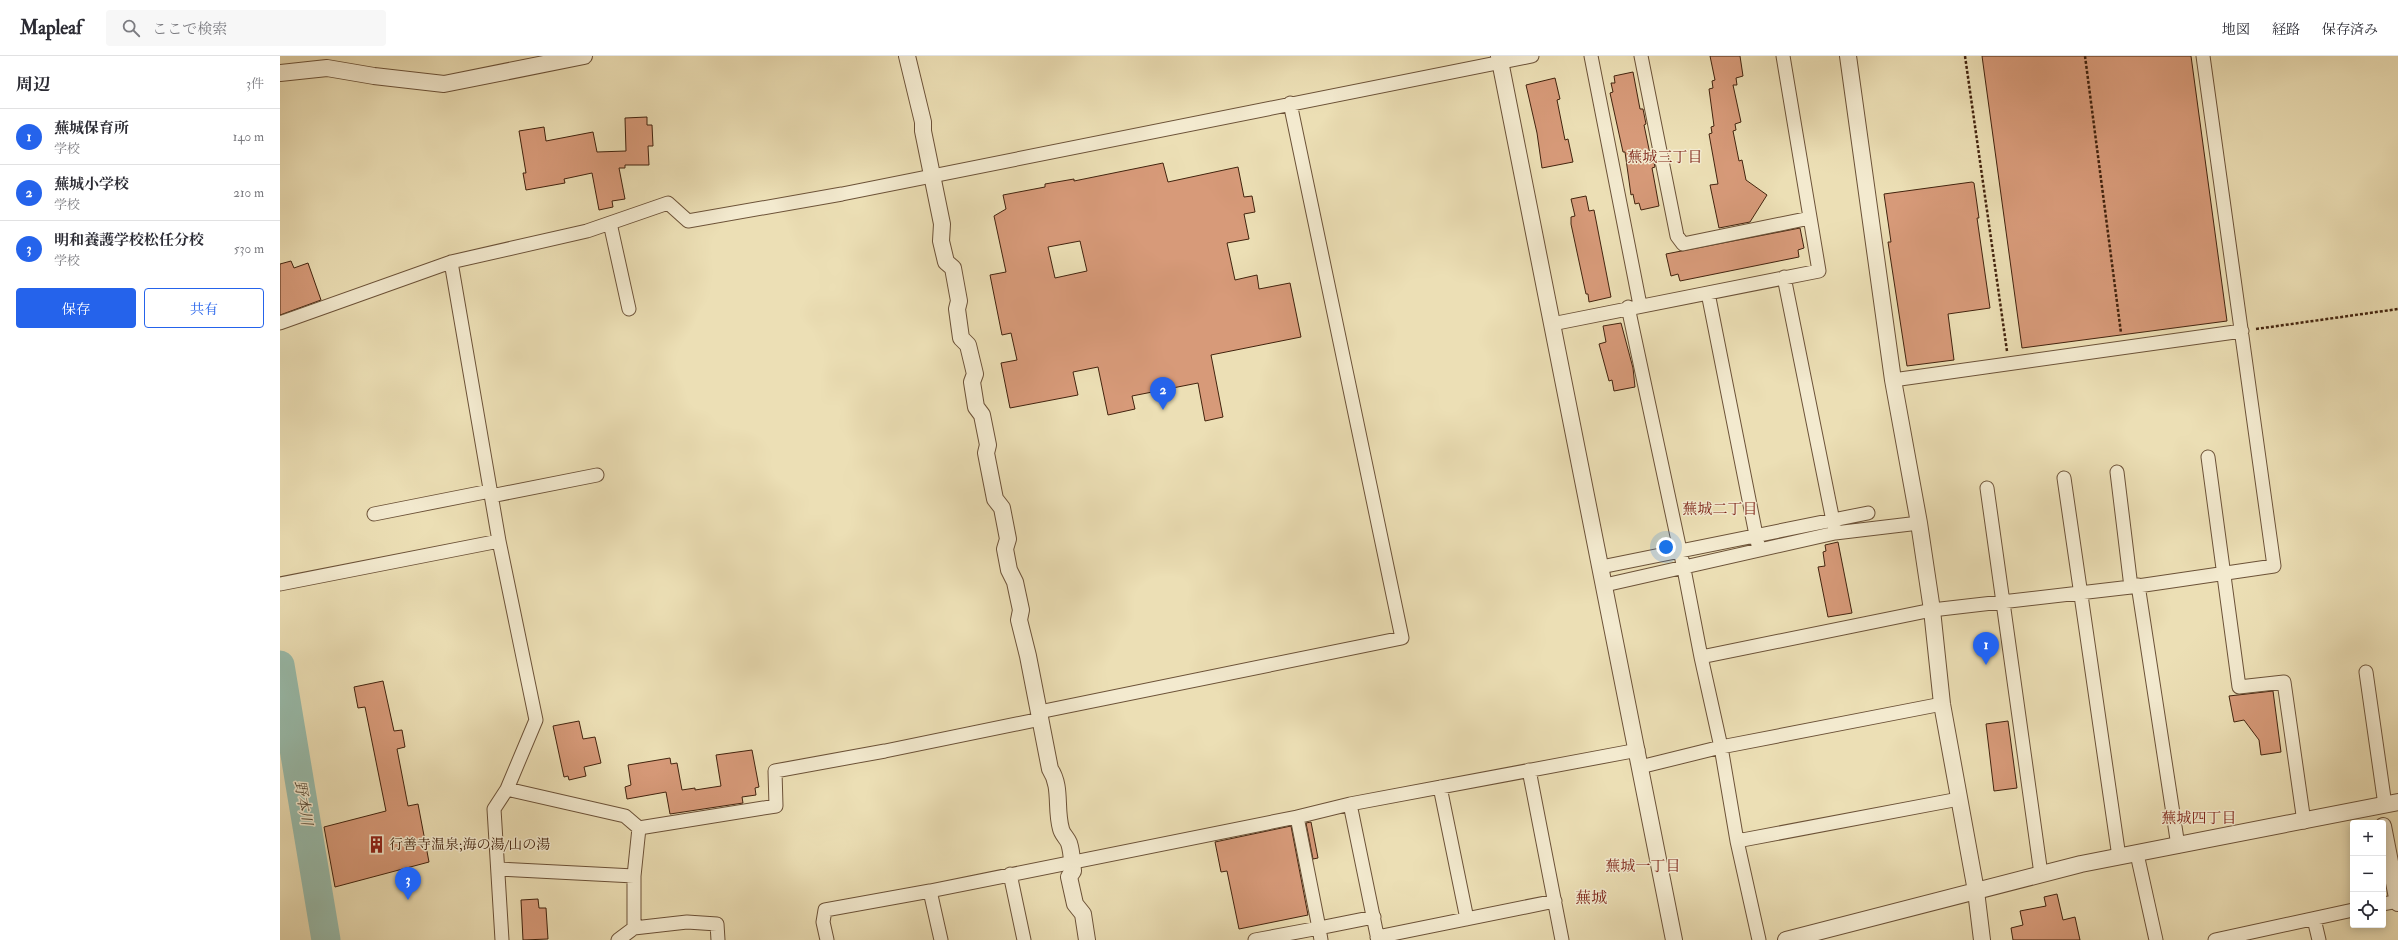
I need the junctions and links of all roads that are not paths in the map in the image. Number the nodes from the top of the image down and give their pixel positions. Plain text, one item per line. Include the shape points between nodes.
1 (584, 56) edge
2 (907, 56) edge
3 (1532, 56) edge
4 (1590, 56) edge
5 (1641, 56) edge
6 (1783, 56) edge
7 (1848, 56) edge
8 (2203, 56) edge
9 (1500, 59) edge
10 (280, 73) edge
11 (1290, 103) junction
12 (933, 176) junction
13 (1810, 218) junction
14 (610, 223) junction
15 (450, 262) junction
16 (1784, 277) junction
17 (1708, 293) junction
18 (1634, 306) junction
19 (629, 310) dead end
20 (280, 322) edge
21 (1552, 324) junction
22 (2242, 331) junction
23 (1893, 380) junction
24 (2208, 456) dead end
25 (2117, 472) dead end
26 (597, 475) dead end
27 (2064, 478) dead end
28 (1988, 488) dead end
29 (491, 494) junction
30 (1868, 513) dead end
31 (374, 514) dead end
32 (1832, 518) junction
33 (1919, 523) junction
34 (1835, 533) junction
35 (499, 541) junction
36 (1758, 542) junction
37 (1681, 551) junction
38 (1601, 567) junction
39 (1684, 569) junction
40 (2224, 573) junction
41 (280, 584) edge
42 (1605, 585) junction
43 (2135, 586) junction
44 (2082, 592) junction
45 (2003, 602) junction
46 (1932, 610) junction
47 (1701, 657) junction
48 (2366, 672) dead end
49 (1942, 704) junction
50 (1040, 715) junction
51 (1721, 747) junction
52 (1638, 750) junction
53 (1640, 767) junction
54 (1529, 770) junction
55 (1440, 787) junction
56 (507, 789) junction
57 (1959, 798) junction
58 (1350, 804) junction
59 (2387, 805) edge
60 (1297, 817) junction
61 (2383, 820) edge
62 (2304, 822) junction
63 (639, 828) junction
64 (1737, 841) junction
65 (2178, 846) junction
66 (2386, 847) edge
67 (2137, 854) junction
68 (2119, 857) junction
69 (1072, 861) junction
70 (499, 869) junction
71 (1010, 874) junction
72 (2041, 874) junction
73 (634, 876) junction
74 (930, 890) junction
75 (1976, 891) junction
76 (1555, 901) junction
77 (2394, 902) edge
78 (2350, 911) edge
79 (1374, 917) junction
80 (1467, 918) junction
81 (2314, 919) junction
82 (634, 928) junction
83 (1320, 934) edge
84 (1378, 938) edge
85 (2242, 938) edge
86 (502, 940) edge
87 (618, 940) edge
88 (718, 940) edge
89 (827, 940) edge
90 (941, 940) edge
91 (1024, 940) edge
92 (1087, 940) edge
93 (1255, 940) edge
94 (1562, 940) edge
95 (1674, 940) edge
96 (1759, 940) edge
97 (1786, 940) edge
98 (1982, 940) edge
99 (2156, 940) edge
100 (2215, 940) edge
101 (2319, 940) edge

1 - 10 street via 444,84 327,68
2 - 12 street
3 - 9 street
4 - 18 street
5 - 13 street via 1677,236 1683,244
6 - 13 street
7 - 23 street
8 - 22 street
9 - 11 street
9 - 21 street
11 - 12 street
11 - 50 street via 1402,638
12 - 14 street via 688,221 668,204
12 - 50 street via 942,224 941,241 946,262 953,268 959,301 957,309 961,338 968,345 973,366 972,382 976,407 982,415 995,499 1002,508 1008,539 1005,549 1021,610 1018,620
13 - 16 street via 1818,271
14 - 15 street via 587,231
14 - 19 street
15 - 20 street
15 - 29 street
16 - 17 street
16 - 32 street
17 - 18 street
17 - 36 street
18 - 21 street
18 - 37 street
21 - 38 street
22 - 23 street
22 - 40 street via 2274,566
23 - 33 street
24 - 40 street
25 - 43 street
26 - 29 street
27 - 44 street
28 - 45 street
29 - 31 street
29 - 35 street
30 - 32 street
32 - 34 street
32 - 36 street
33 - 34 street
33 - 46 street
34 - 36 street
35 - 41 street
35 - 56 street via 536,720
36 - 37 street
36 - 39 street
37 - 38 street
37 - 39 street
38 - 42 street
39 - 42 street
39 - 47 street
40 - 43 street
40 - 62 street via 2239,686 2284,682
42 - 52 street
43 - 44 street
43 - 65 street
44 - 45 street
44 - 68 street
45 - 46 street
45 - 72 street
46 - 47 street
46 - 49 street
47 - 51 street
48 - 59 street
49 - 51 street
49 - 57 street
50 - 63 street via 885,751 775,771 776,806
50 - 69 street via 1050,769 1055,776 1058,792 1059,800 1056,806 1061,832 1068,842
51 - 53 street
51 - 64 street
52 - 53 street
52 - 54 street
53 - 95 street
54 - 55 street
54 - 76 street
55 - 58 street
55 - 80 street
56 - 63 street via 625,816
56 - 70 street via 494,809
57 - 64 street
57 - 75 street
58 - 60 street
58 - 79 street
59 - 61 street
59 - 62 street
60 - 69 street
60 - 83 street
62 - 65 street
63 - 73 street
64 - 96 street
65 - 67 street
66 - 77 street
67 - 68 street
67 - 99 street
68 - 72 street
69 - 71 street
69 - 92 street via 1073,871 1069,877 1075,904 1083,914
70 - 73 street
70 - 86 street
71 - 74 street
71 - 91 street
72 - 75 street
73 - 82 street
74 - 89 street via 824,910
74 - 90 street
75 - 97 street
75 - 98 street
76 - 80 street
76 - 94 street
78 - 81 street
79 - 83 street
79 - 84 street
80 - 84 street
81 - 85 street
81 - 101 street
82 - 87 street
82 - 88 street via 687,922 717,924
83 - 93 street
85 - 100 street

